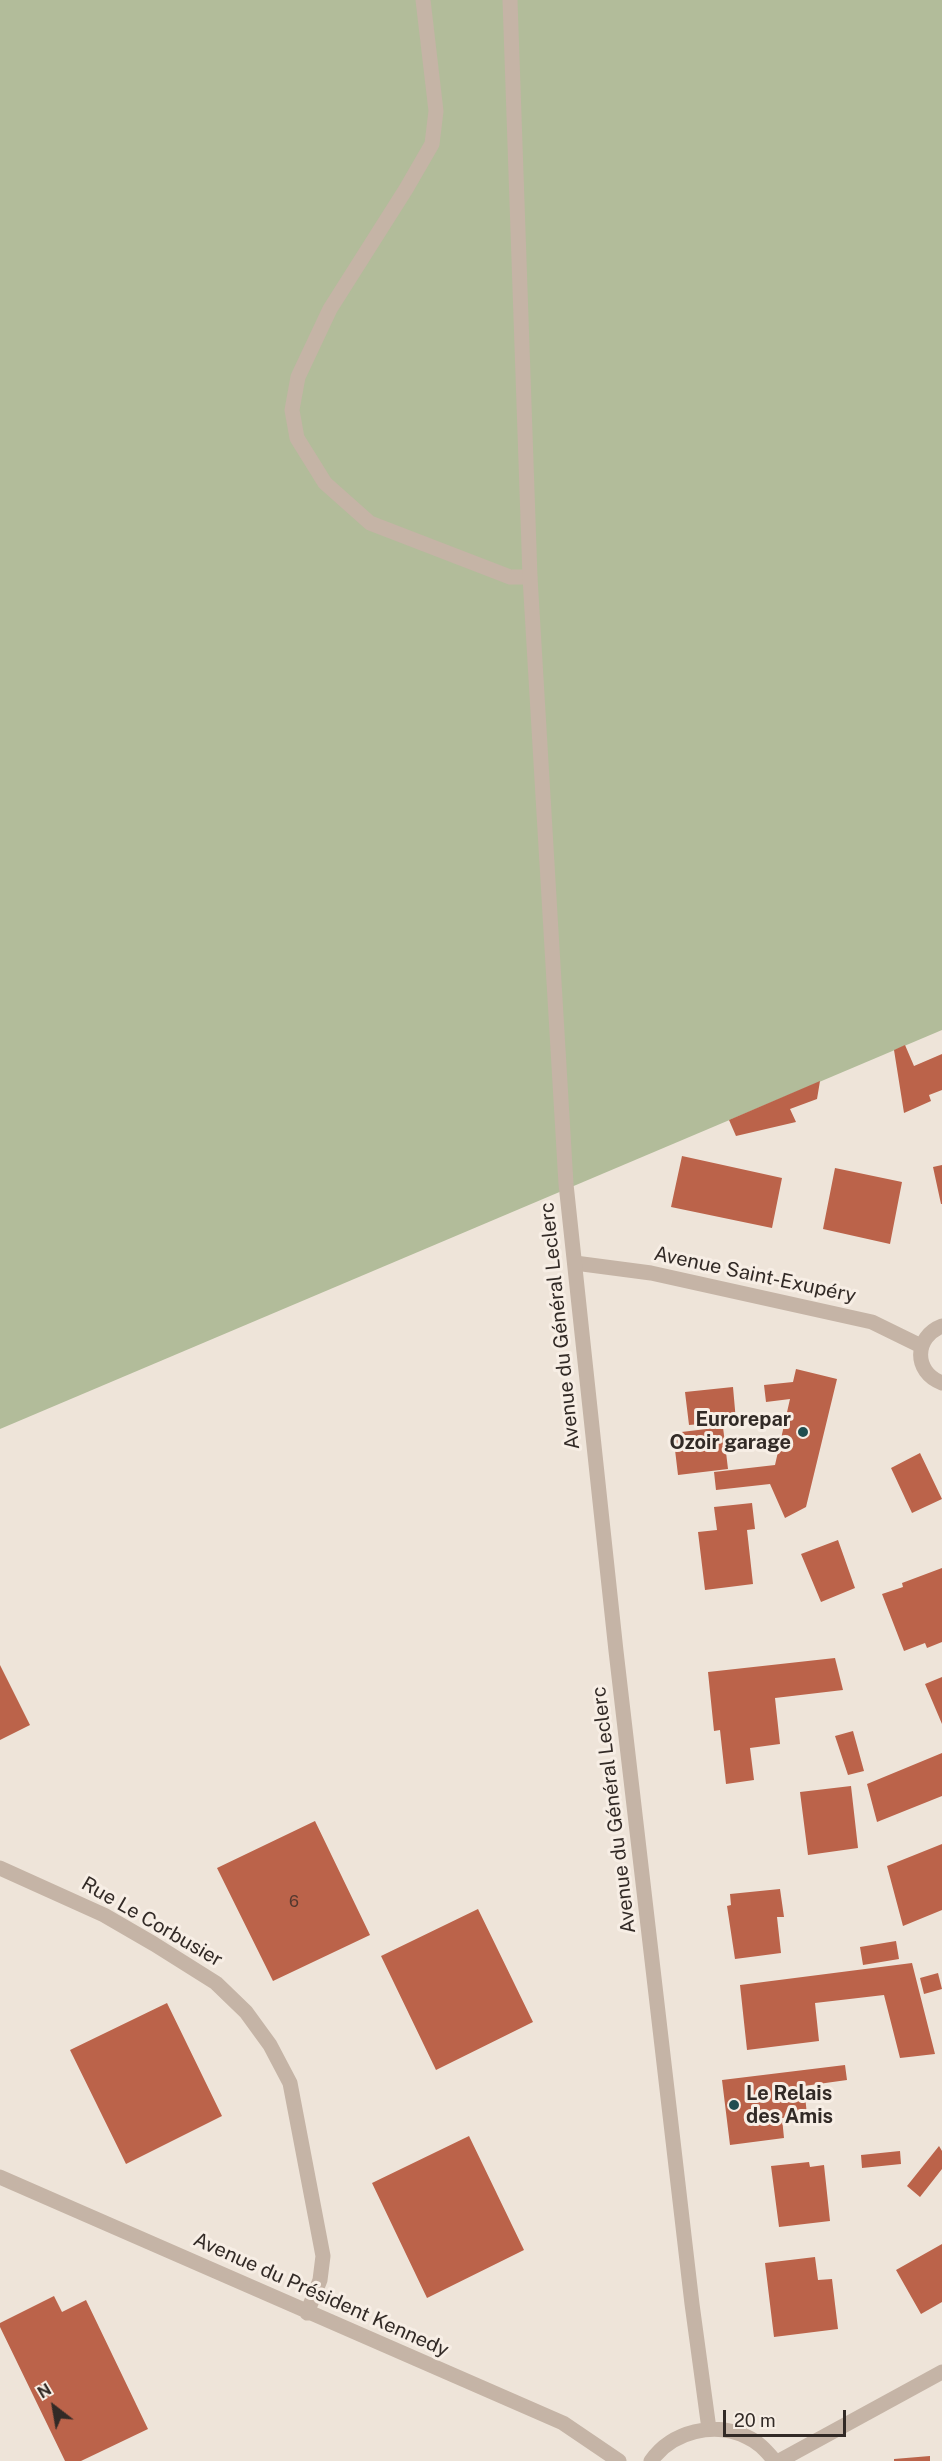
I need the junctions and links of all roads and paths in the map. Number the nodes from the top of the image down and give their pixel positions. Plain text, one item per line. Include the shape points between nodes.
1 (423, 0) edge
2 (510, 0) edge
3 (530, 577) junction
4 (574, 1263) junction
5 (942, 1326) edge
6 (921, 1346) junction
7 (942, 1383) edge
8 (0, 1868) edge
9 (0, 2177) edge
10 (307, 2313) junction
11 (942, 2372) edge
12 (710, 2429) junction
13 (619, 2461) edge
14 (651, 2461) edge
15 (777, 2461) edge

1 - 3 street via 436,111 432,144 330,309 298,377 292,410 297,438 326,483 370,523 510,577
2 - 3 street, Avenue du Général Leclerc
3 - 4 street, Avenue du Général Leclerc
4 - 6 street, Avenue Saint-Exupéry via 651,1274 872,1322
4 - 12 street, Avenue du Général Leclerc via 676,2166
5 - 6 street via 925,1337
6 - 7 street via 922,1366
8 - 10 street, Rue Le Corbusier via 104,1915 216,1983 246,2012 270,2045 290,2083 323,2256 320,2280
9 - 10 street, Avenue du Président Kennedy
10 - 13 street, Avenue du Président Kennedy via 563,2423
11 - 15 street
12 - 14 street via 688,2433 669,2443
12 - 15 street via 747,2437

